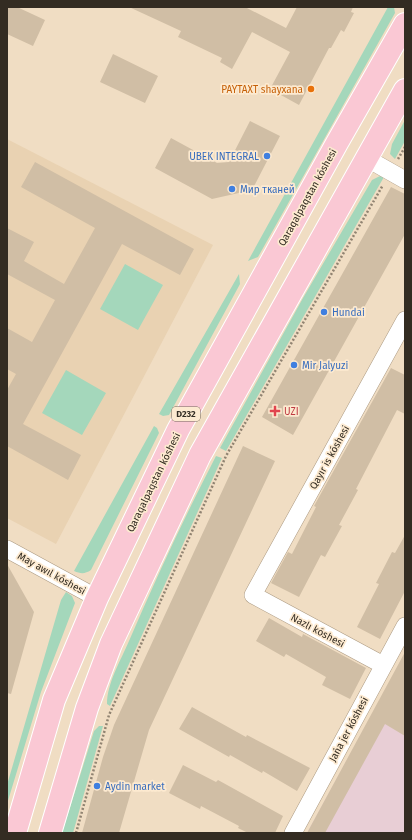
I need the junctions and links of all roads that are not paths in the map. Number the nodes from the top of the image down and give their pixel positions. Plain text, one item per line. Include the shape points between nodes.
1 (405, 24) edge
2 (405, 90) edge
3 (366, 158) junction
4 (398, 176) edge
5 (405, 320) edge
6 (7, 549) edge
7 (253, 595) joint
8 (97, 598) junction
9 (405, 626) edge
10 (383, 665) junction
11 (15, 833) edge
12 (50, 833) edge
13 (293, 833) edge

1 - 8 main road, Qaraqalpaqstan kóshesi / D232 via 178,430
2 - 3 main road
3 - 4 street
3 - 12 main road via 204,445 111,644 87,708
5 - 7 street, Qayır is kóshesi
6 - 8 street, May awıl kóshesi
7 - 10 street, Nazlı kóshesi
8 - 11 main road, Qaraqalpaqstan kóshesi / D232 via 54,700
9 - 10 street, Jańa jer kóshesi
10 - 13 street, Jańa jer kóshesi

